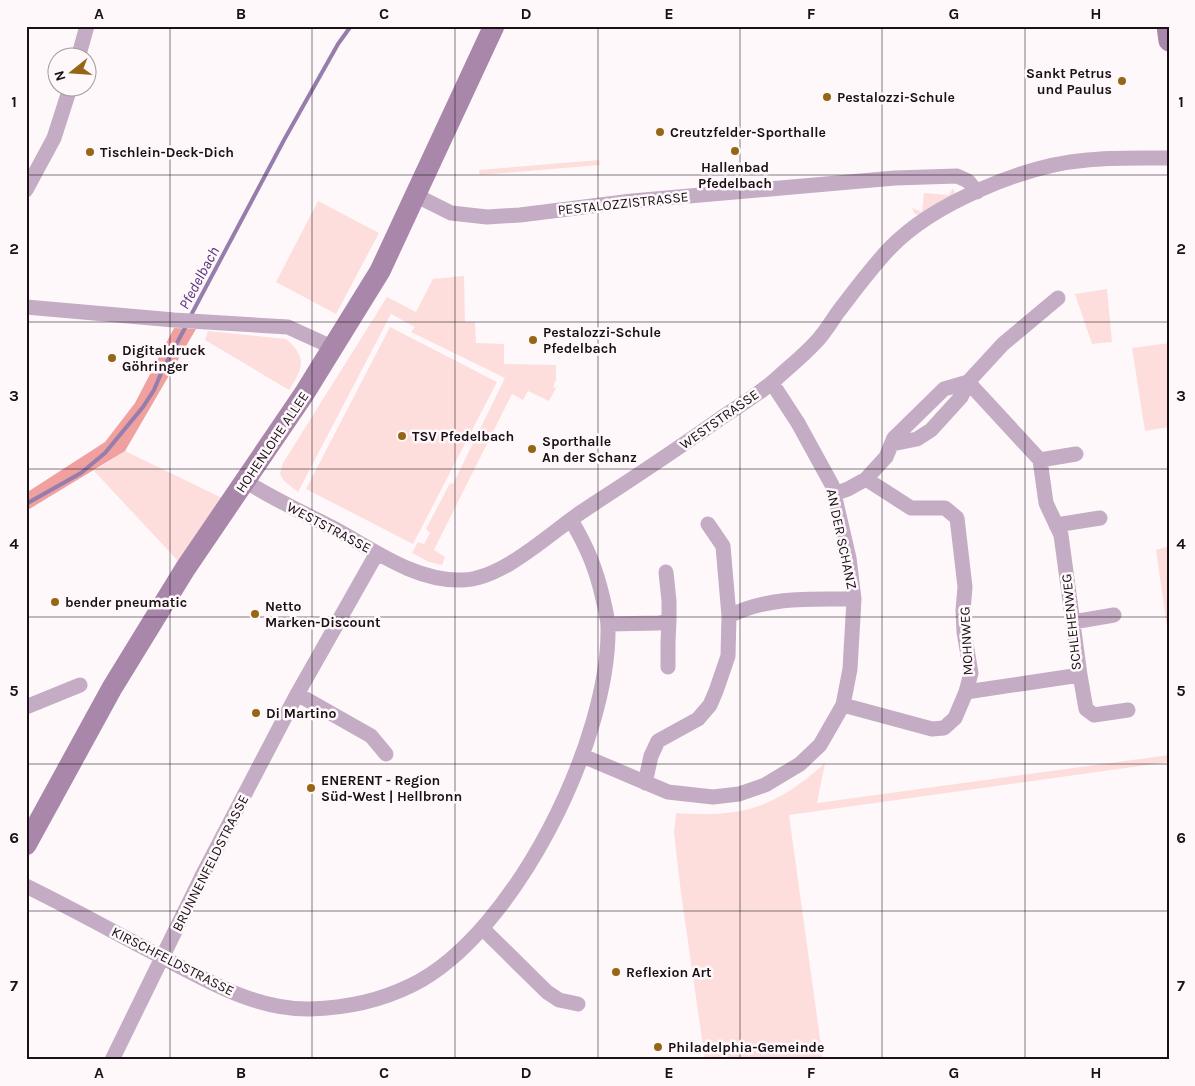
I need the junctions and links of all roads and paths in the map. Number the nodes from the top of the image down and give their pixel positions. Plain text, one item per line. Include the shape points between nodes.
1 (87, 26) edge
2 (494, 26) edge
3 (1167, 26) edge
4 (1169, 41) edge
5 (81, 48) edge
6 (67, 98) edge
7 (1169, 158) edge
8 (26, 190) edge
9 (977, 192) junction
10 (415, 194) junction
11 (1058, 298) dead end
12 (26, 307) edge
13 (334, 348) junction
14 (968, 382) junction
15 (772, 383) junction
16 (1076, 454) dead end
17 (1040, 460) junction
18 (866, 479) junction
19 (245, 481) junction
20 (834, 494) junction
21 (1100, 518) dead end
22 (571, 520) junction
23 (708, 524) dead end
24 (1056, 525) junction
25 (377, 553) junction
26 (666, 572) dead end
27 (854, 599) junction
28 (1114, 615) dead end
29 (729, 616) junction
30 (669, 621) junction
31 (1073, 622) junction
32 (608, 624) junction
33 (668, 667) dead end
34 (1080, 675) junction
35 (80, 685) dead end
36 (966, 692) junction
37 (297, 694) junction
38 (843, 705) junction
39 (26, 707) edge
40 (1128, 710) dead end
41 (386, 754) dead end
42 (583, 756) junction
43 (644, 782) junction
44 (26, 845) edge
45 (26, 886) edge
46 (482, 928) junction
47 (163, 957) junction
48 (578, 1004) dead end
49 (112, 1060) edge

1 - 5 street
2 - 10 street, HOHENLOHE ALLEE
3 - 4 street
6 - 8 street via 54,138
7 - 9 street, WESTSTRASSE via 1106,158 1054,164
9 - 10 street, PESTALOZZISTRASSE via 968,181 957,176 895,178 488,217 451,213
9 - 15 street, WESTSTRASSE via 947,206 897,241 862,280 815,343
10 - 13 street, HOHENLOHE ALLEE via 380,271
11 - 14 street via 1002,344
12 - 13 street via 288,327
13 - 19 street, HOHENLOHE ALLEE
14 - 17 street
14 - 18 street via 944,389 894,438 886,457
15 - 20 street, AN DER SCHANZ via 802,431
15 - 22 street, WESTSTRASSE
16 - 17 street
17 - 24 street, SCHLEHENWEG via 1046,503
18 - 20 street
18 - 36 street, MOHNWEG via 911,508 945,508 957,518 965,587 962,610 971,674
19 - 25 street, WESTSTRASSE
19 - 44 street, HOHENLOHE ALLEE via 185,569 112,688
20 - 27 street, AN DER SCHANZ via 849,558
21 - 24 street
22 - 25 street, WESTSTRASSE via 515,560 478,578 445,579 416,572
22 - 32 street, KIRSCHFELDSTRASSE via 587,546 597,573
23 - 29 street via 722,546
24 - 31 street, SCHLEHENWEG via 1061,535
25 - 37 street, BRUNNENFELDSTRASSE
26 - 30 street
27 - 29 street via 788,599 745,608
27 - 38 street, AN DER SCHANZ via 850,669
28 - 31 street
29 - 43 street via 728,656 710,705 698,719 658,741
30 - 32 street
30 - 33 street
31 - 34 street, SCHLEHENWEG
32 - 42 street, KIRSCHFELDSTRASSE via 607,662 600,699
34 - 36 street, SCHLEHENWEG
34 - 40 street via 1086,710 1094,715
35 - 39 street
36 - 38 street, MOHNWEG via 954,718 944,728 932,729
37 - 41 street via 371,736
37 - 47 street, BRUNNENFELDSTRASSE
38 - 43 street, AN DER SCHANZ via 820,745 800,764 766,785 740,794 713,797 668,792
42 - 43 street, AN DER SCHANZ
42 - 46 street, KIRSCHFELDSTRASSE via 565,797 519,882
45 - 47 street, KIRSCHFELDSTRASSE
46 - 47 street, KIRSCHFELDSTRASSE via 444,965 413,985 351,1006 308,1009 277,1006 231,992
46 - 48 street via 547,992 559,1000
47 - 49 street, BRUNNENFELDSTRASSE

